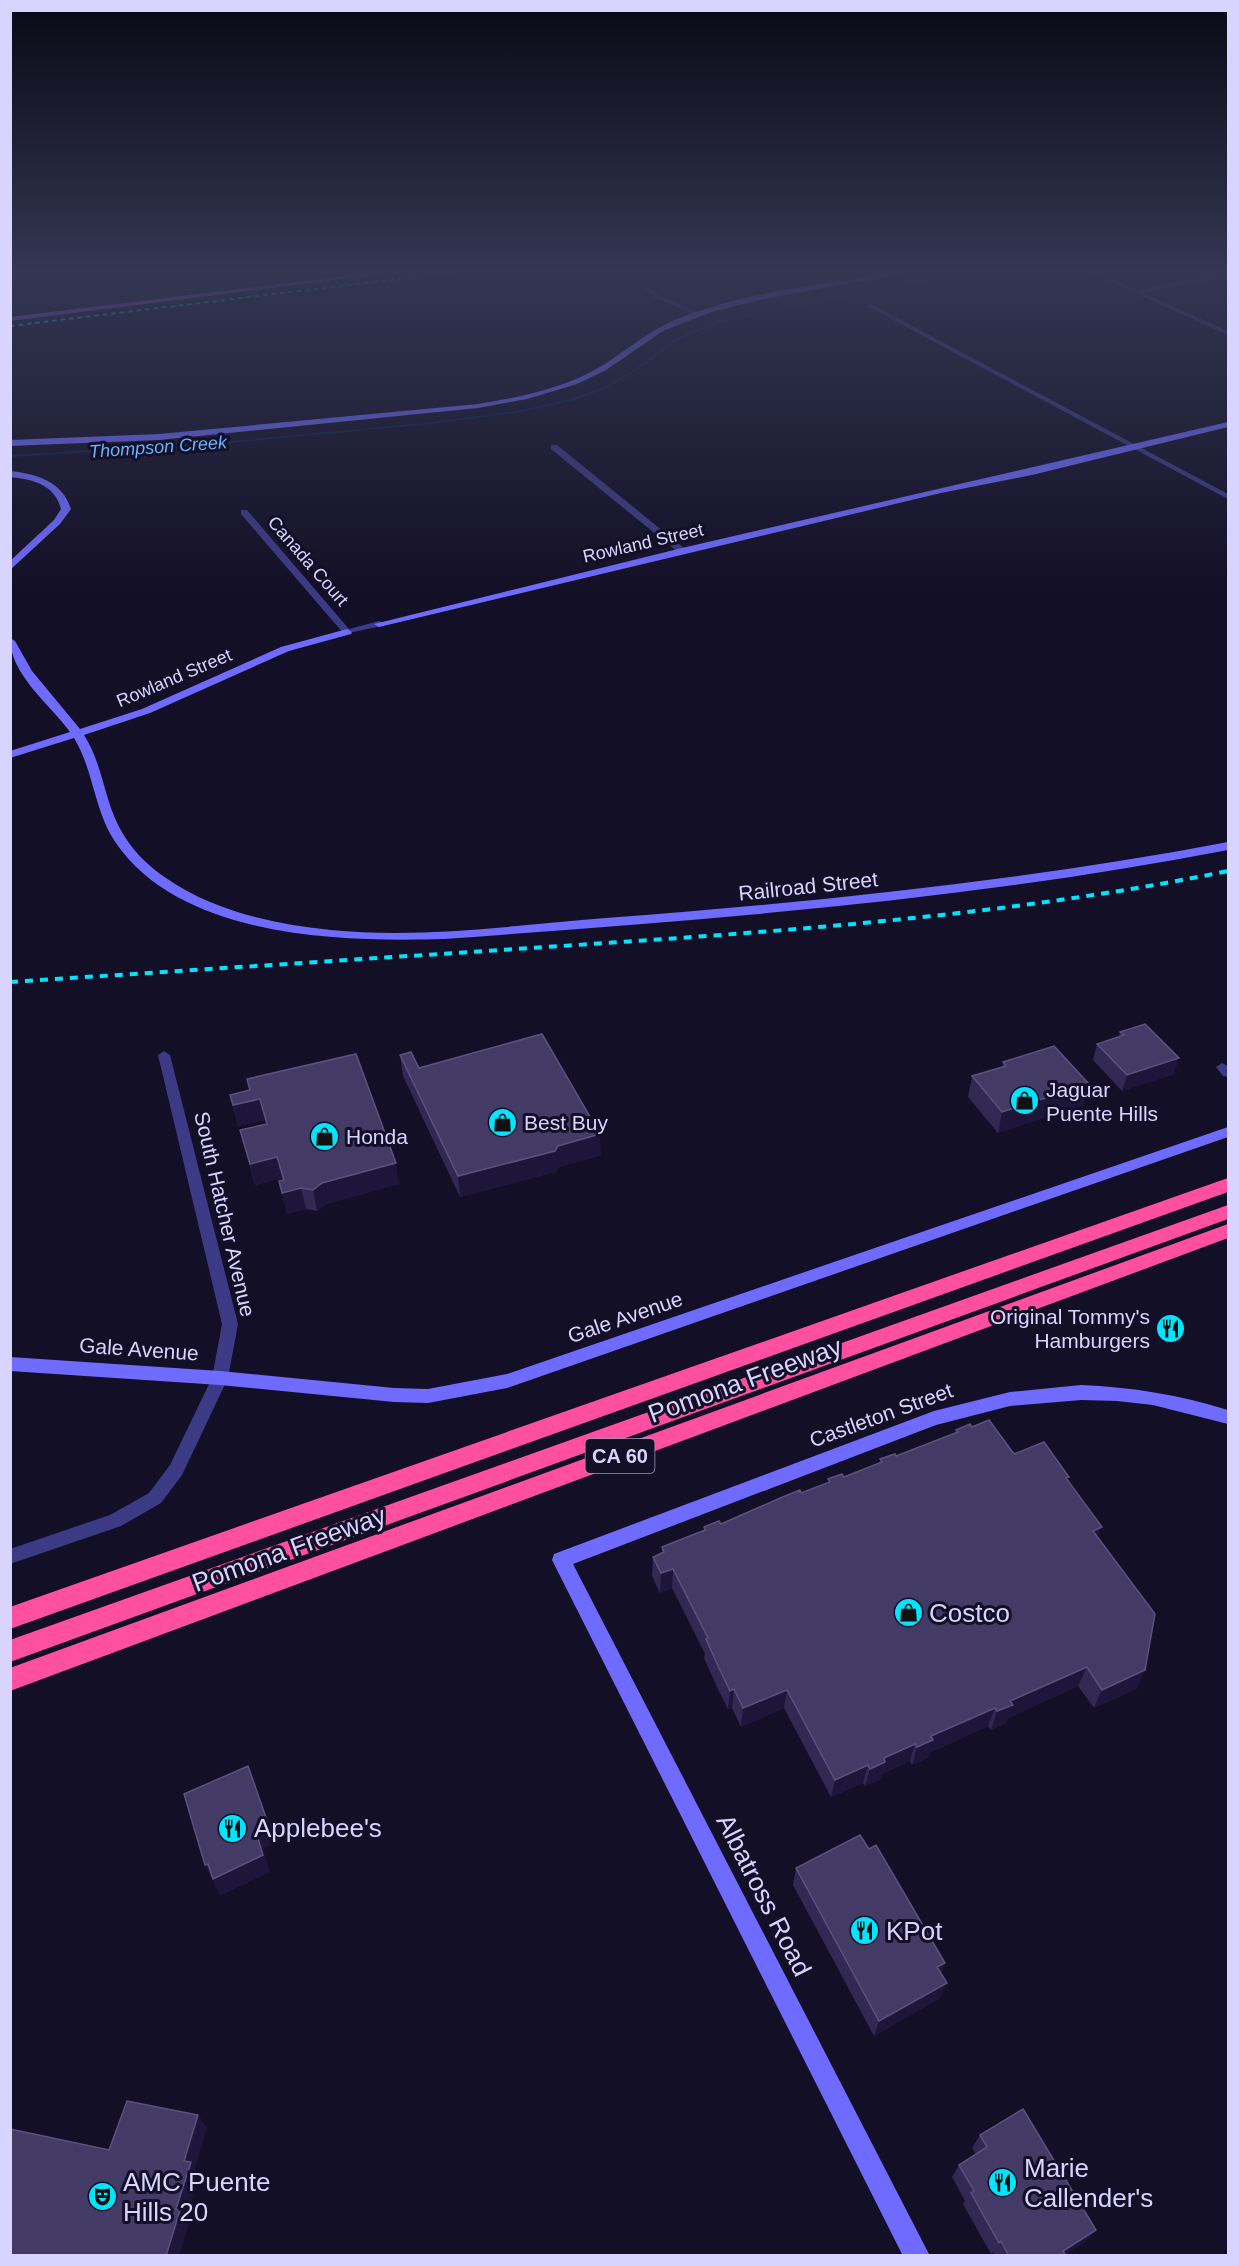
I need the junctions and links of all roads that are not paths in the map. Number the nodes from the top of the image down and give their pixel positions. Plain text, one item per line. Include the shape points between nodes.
1 (584, 378) edge
2 (1005, 378) edge
3 (1228, 425) edge
4 (10, 443) edge
5 (554, 447) dead end
6 (1135, 447) junction
7 (10, 474) edge
8 (1228, 497) edge
9 (244, 512) dead end
10 (682, 550) junction
11 (10, 567) edge
12 (379, 624) joint
13 (347, 632) junction
14 (10, 641) edge
15 (78, 734) junction
16 (10, 754) edge
17 (1228, 846) edge
18 (164, 1054) dead end
19 (1228, 1132) edge
20 (1228, 1185) edge
21 (1228, 1203) edge
22 (1228, 1212) edge
23 (1228, 1231) edge
24 (10, 1364) edge
25 (220, 1378) junction
26 (1228, 1417) edge
27 (10, 1557) edge
28 (561, 1560) joint
29 (10, 1618) edge
30 (10, 1639) edge
31 (10, 1651) edge
32 (10, 1680) edge
33 (917, 2256) edge

1 - 4 street via 478,406 159,437
2 - 6 street
3 - 6 street, Rowland Street
5 - 10 street
6 - 8 street
6 - 10 street, Rowland Street
7 - 11 street via 41,480 56,488 66,509
9 - 13 street, Canada Court
10 - 12 street, Rowland Street
12 - 13 street, Rowland Street
13 - 15 street, Rowland Street via 285,649 146,711
14 - 15 street via 28,674
15 - 16 street
15 - 17 street, Railroad Street via 93,759 109,819 132,858 178,892 234,916 300,931 387,937 758,911 1038,879
18 - 25 street, South Hatcher Avenue via 230,1324
19 - 25 street, Gale Avenue via 507,1381 428,1396
20 - 29 highway, Pomona Freeway / CA 60
21 - 30 highway
22 - 31 highway
23 - 32 highway, Pomona Freeway / CA 60
24 - 25 street, Gale Avenue
25 - 27 street, South Hatcher Avenue via 176,1470 155,1498 115,1521
26 - 28 street, Castleton Street via 1166,1400 1087,1391 1049,1393 970,1407
28 - 33 street, Albatross Road

